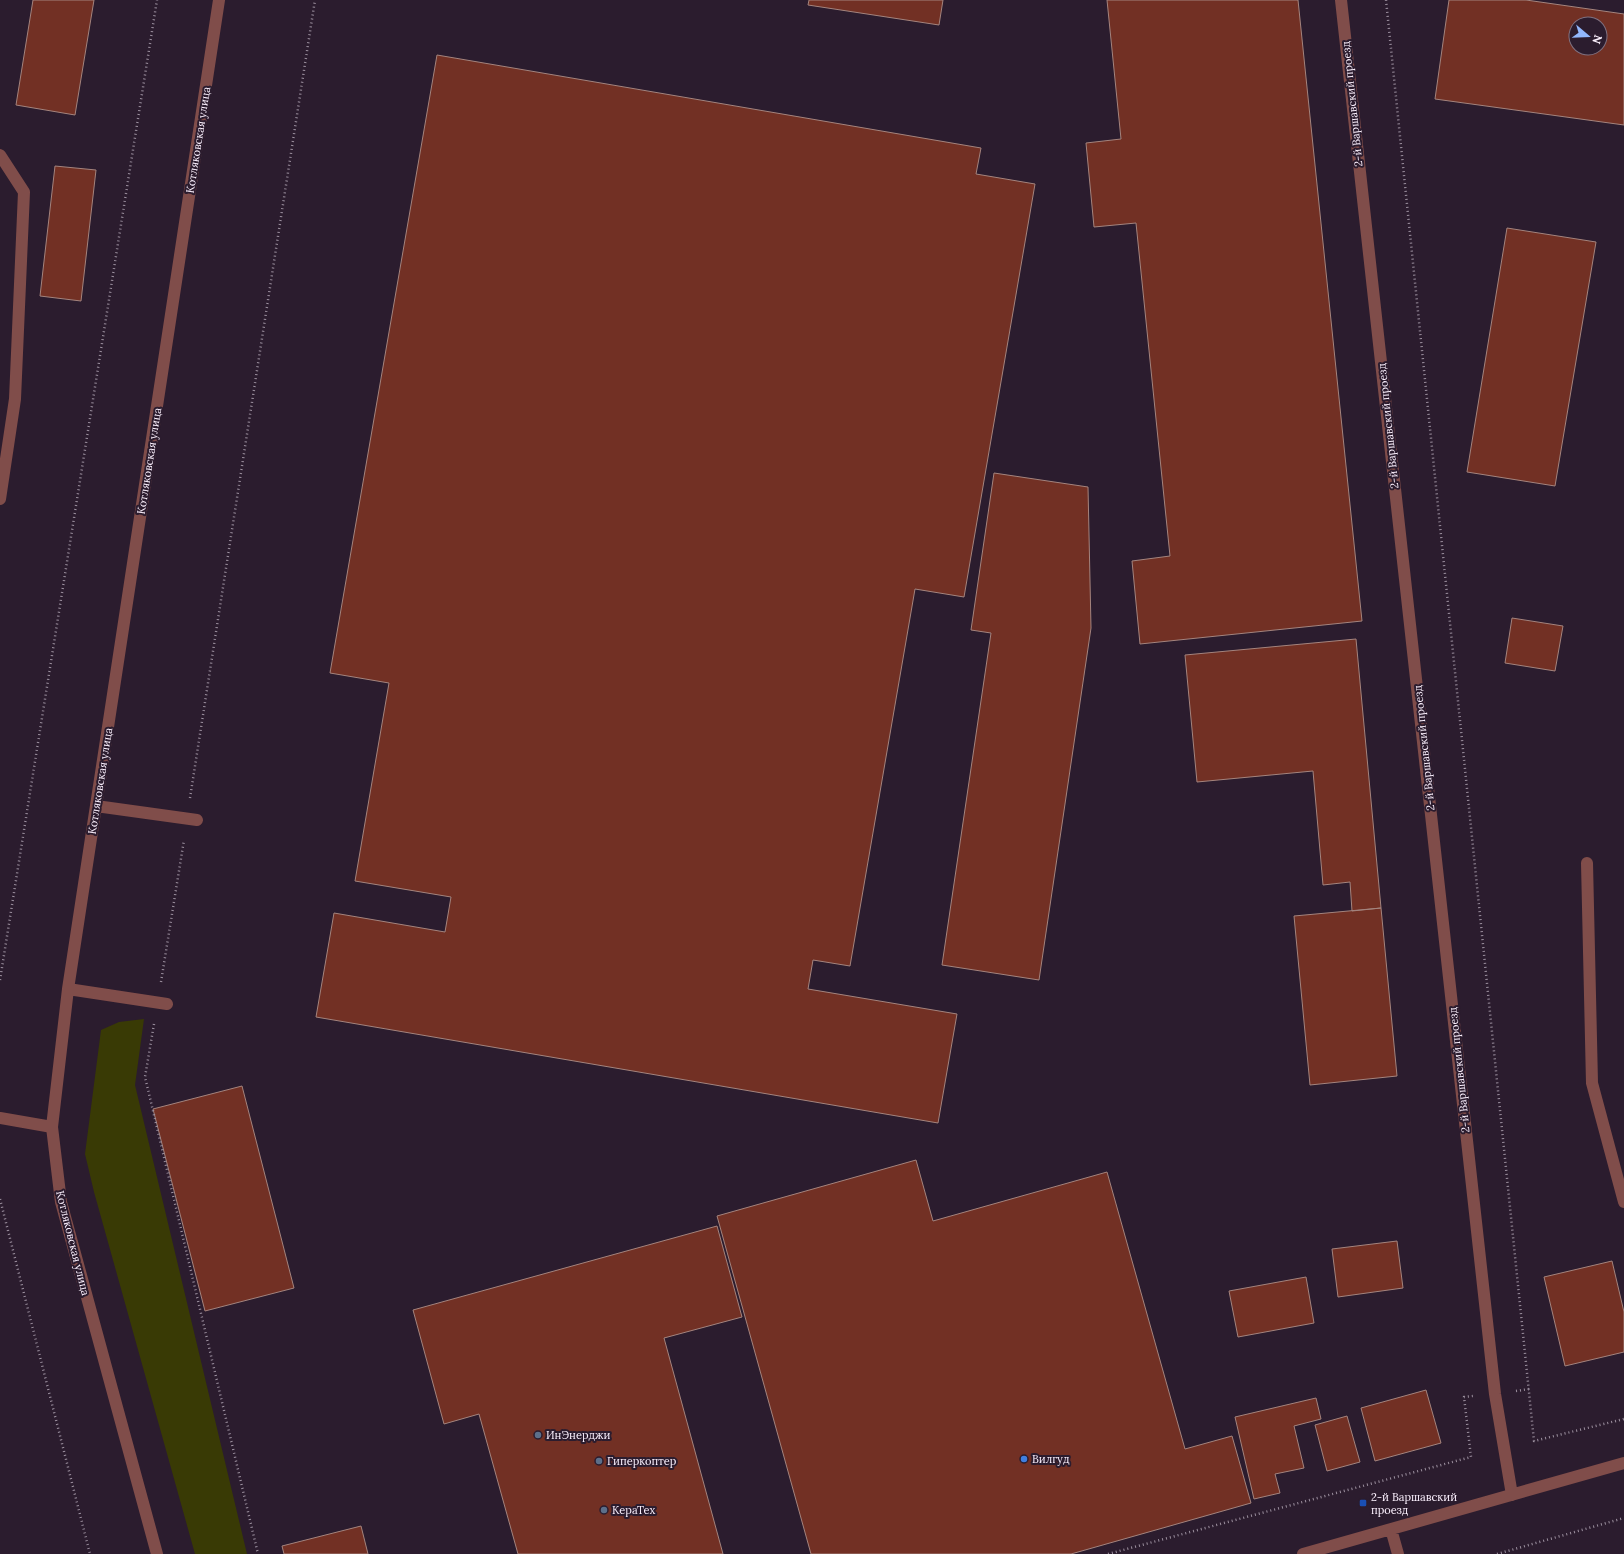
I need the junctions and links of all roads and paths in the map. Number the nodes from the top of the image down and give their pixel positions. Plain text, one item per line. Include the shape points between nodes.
1 (157, 0) edge
2 (219, 0) edge
3 (315, 0) edge
4 (1341, 0) edge
5 (1386, 0) edge
6 (0, 155) edge
7 (0, 499) edge
8 (96, 806) junction
9 (192, 819) junction
10 (1587, 863) dead end
11 (0, 980) edge
12 (68, 989) junction
13 (163, 1003) junction
14 (0, 1118) edge
15 (52, 1127) junction
16 (0, 1199) edge
17 (1624, 1202) edge
18 (1464, 1397) dead end
19 (1624, 1419) edge
20 (1624, 1463) edge
21 (1512, 1495) junction
22 (1624, 1518) edge
23 (1391, 1529) junction
24 (90, 1554) edge
25 (157, 1554) edge
26 (258, 1554) edge
27 (1108, 1554) edge
28 (1303, 1554) edge
29 (1398, 1554) edge
30 (1497, 1554) edge

1 - 11 path
2 - 8 street, Котляковская улица
3 - 9 path
4 - 21 street, 2-й Варшавский проезд via 1495,1394
5 - 19 path via 1534,1441
6 - 7 street via 24,192 15,399
8 - 9 street
8 - 12 street, Котляковская улица
9 - 13 path
10 - 17 street via 1592,1083
12 - 13 street
12 - 15 street, Котляковская улица
13 - 26 path via 145,1077
14 - 15 street
15 - 25 street, Котляковская улица via 61,1202
16 - 24 path
18 - 27 path via 1471,1457
20 - 21 street
21 - 23 street
22 - 30 path
23 - 28 street
23 - 29 street

